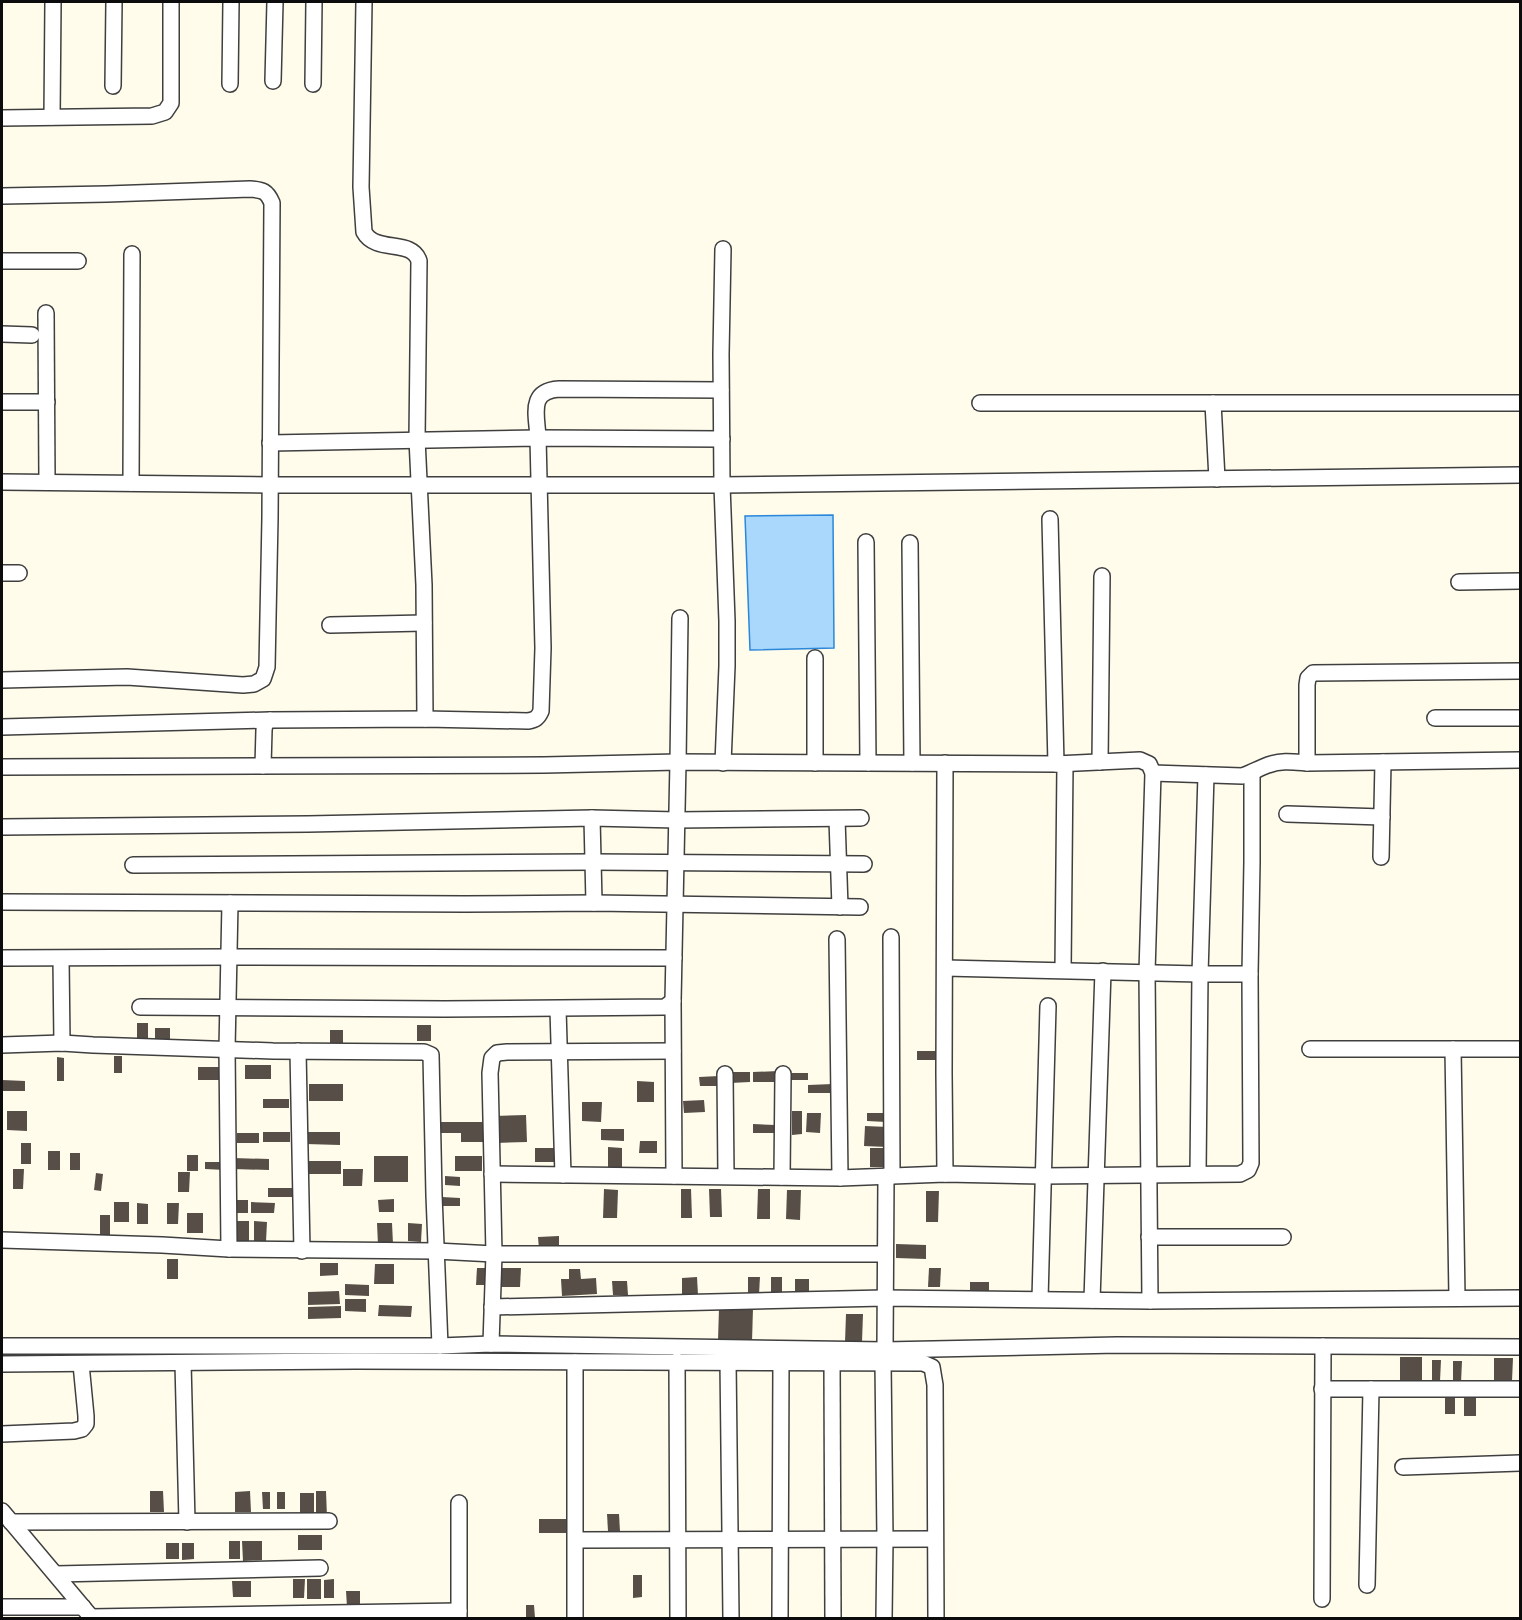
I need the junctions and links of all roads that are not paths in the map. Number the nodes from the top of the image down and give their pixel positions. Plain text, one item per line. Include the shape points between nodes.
1 (53, 2) edge
2 (114, 2) edge
3 (171, 2) edge
4 (231, 2) edge
5 (275, 2) edge
6 (314, 2) edge
7 (364, 2) edge
8 (273, 81) dead end
9 (230, 84) dead end
10 (313, 84) dead end
11 (114, 86) dead end
12 (52, 117) junction
13 (2, 118) edge
14 (2, 196) edge
15 (723, 249) dead end
16 (132, 254) dead end
17 (2, 261) edge
18 (78, 261) dead end
19 (46, 313) dead end
20 (2, 334) edge
21 (32, 335) dead end
22 (721, 390) junction
23 (2, 402) edge
24 (47, 402) junction
25 (1213, 403) junction
26 (1521, 403) edge
27 (980, 404) dead end
28 (538, 438) junction
29 (417, 439) junction
30 (722, 439) junction
31 (270, 443) junction
32 (1521, 475) edge
33 (1217, 479) junction
34 (2, 482) edge
35 (47, 482) junction
36 (131, 483) junction
37 (270, 484) junction
38 (419, 484) junction
39 (540, 485) junction
40 (722, 485) junction
41 (1050, 519) dead end
42 (866, 542) dead end
43 (910, 543) dead end
44 (2, 573) edge
45 (19, 573) dead end
46 (1102, 576) dead end
47 (1521, 581) edge
48 (1459, 582) dead end
49 (680, 618) dead end
50 (424, 623) junction
51 (330, 625) dead end
52 (815, 658) dead end
53 (1521, 671) edge
54 (2, 680) edge
55 (1435, 718) dead end
56 (1521, 718) edge
57 (425, 719) junction
58 (270, 720) junction
59 (2, 727) edge
60 (1521, 760) edge
61 (678, 762) junction
62 (1100, 762) junction
63 (1383, 762) junction
64 (723, 763) junction
65 (815, 763) junction
66 (868, 763) junction
67 (945, 763) junction
68 (1307, 763) junction
69 (912, 764) junction
70 (1060, 764) junction
71 (263, 766) junction
72 (2, 767) edge
73 (1153, 773) junction
74 (1252, 773) junction
75 (1206, 775) junction
76 (1287, 813) dead end
77 (1382, 817) junction
78 (592, 818) junction
79 (861, 818) dead end
80 (837, 819) junction
81 (677, 820) junction
82 (2, 827) edge
83 (1381, 857) dead end
84 (593, 862) junction
85 (676, 862) junction
86 (838, 864) junction
87 (864, 864) dead end
88 (133, 865) dead end
89 (2, 902) edge
90 (230, 903) junction
91 (594, 903) junction
92 (675, 905) junction
93 (840, 907) junction
94 (860, 907) dead end
95 (891, 937) dead end
96 (837, 939) dead end
97 (228, 957) junction
98 (2, 958) edge
99 (674, 958) junction
100 (61, 959) junction
101 (945, 968) junction
102 (1063, 970) junction
103 (1103, 971) junction
104 (1147, 972) junction
105 (1200, 974) junction
106 (1250, 974) junction
107 (673, 1001) junction
108 (1048, 1006) dead end
109 (140, 1007) dead end
110 (227, 1007) junction
111 (558, 1009) junction
112 (62, 1043) junction
113 (2, 1045) edge
114 (227, 1049) junction
115 (1310, 1049) dead end
116 (1453, 1049) junction
117 (1521, 1049) edge
118 (298, 1051) junction
119 (673, 1051) junction
120 (559, 1052) junction
121 (725, 1074) dead end
122 (783, 1074) dead end
123 (492, 1174) junction
124 (945, 1174) junction
125 (1198, 1174) junction
126 (563, 1175) junction
127 (1097, 1175) junction
128 (1148, 1175) junction
129 (674, 1176) junction
130 (726, 1176) junction
131 (889, 1176) junction
132 (1043, 1176) junction
133 (782, 1177) junction
134 (840, 1178) junction
135 (1149, 1237) junction
136 (1283, 1237) dead end
137 (2, 1239) edge
138 (229, 1249) junction
139 (302, 1251) junction
140 (436, 1251) junction
141 (494, 1254) junction
142 (885, 1254) junction
143 (884, 1298) junction
144 (1521, 1298) edge
145 (1040, 1299) junction
146 (1457, 1299) junction
147 (1092, 1300) junction
148 (1150, 1300) junction
149 (492, 1307) junction
150 (491, 1344) junction
151 (2, 1346) edge
152 (440, 1346) junction
153 (1323, 1346) junction
154 (1521, 1347) edge
155 (884, 1356) junction
156 (677, 1361) junction
157 (728, 1361) junction
158 (781, 1361) junction
159 (575, 1362) junction
160 (832, 1362) junction
161 (183, 1363) junction
162 (2, 1364) edge
163 (81, 1364) junction
164 (1322, 1389) junction
165 (1371, 1389) junction
166 (1521, 1389) edge
167 (2, 1434) edge
168 (1521, 1463) edge
169 (1403, 1467) dead end
170 (459, 1503) dead end
171 (329, 1521) dead end
172 (7, 1522) edge
173 (188, 1522) junction
174 (780, 1539) junction
175 (833, 1539) junction
176 (885, 1539) junction
177 (935, 1539) junction
178 (576, 1540) junction
179 (678, 1540) junction
180 (730, 1540) junction
181 (320, 1568) dead end
182 (56, 1574) junction
183 (1367, 1585) dead end
184 (1322, 1599) dead end
185 (2, 1607) edge
186 (89, 1614) edge
187 (404, 1615) edge
188 (459, 1615) edge
189 (273, 1616) edge
190 (575, 1618) edge
191 (678, 1618) edge
192 (731, 1618) edge
193 (780, 1618) edge
194 (833, 1618) edge
195 (884, 1618) edge
196 (936, 1618) edge

1 - 12 street
2 - 11 street
3 - 12 street via 171,103 165,112 152,116
4 - 9 street
5 - 8 street
6 - 10 street
7 - 29 street via 362,224 367,238 408,249 419,261
12 - 13 street
14 - 31 street via 250,189 269,195
15 - 22 street
16 - 36 street
17 - 18 street
19 - 24 street
20 - 21 street
22 - 28 street via 549,390 540,395 536,405
22 - 30 street
23 - 24 street
24 - 35 street
25 - 26 street
25 - 27 street
25 - 33 street
28 - 29 street
28 - 30 street
28 - 39 street
29 - 31 street
29 - 38 street
30 - 40 street
31 - 37 street
32 - 33 street
33 - 40 street
34 - 35 street
35 - 36 street
36 - 37 street
37 - 38 street
37 - 54 street via 267,668 263,679 243,685 127,677
38 - 39 street
38 - 50 street
39 - 40 street
39 - 57 street via 543,648 539,717 528,721
40 - 64 street via 727,621
41 - 70 street
42 - 66 street
43 - 69 street
44 - 45 street
46 - 62 street
47 - 48 street
49 - 61 street
50 - 51 street
50 - 57 street
52 - 65 street
53 - 68 street via 1313,673 1307,685
55 - 56 street
57 - 58 street
58 - 59 street
58 - 71 street via 264,730
60 - 63 street
61 - 64 street
61 - 71 street
61 - 81 street
62 - 70 street
62 - 73 street via 1140,760 1149,764
63 - 68 street
63 - 77 street
64 - 65 street
65 - 66 street
66 - 69 street
67 - 69 street
67 - 70 street
67 - 101 street
68 - 74 street via 1271,763
70 - 102 street
71 - 72 street
73 - 75 street
73 - 104 street
74 - 75 street
74 - 106 street
75 - 105 street
76 - 77 street
77 - 83 street
78 - 81 street
78 - 82 street
78 - 84 street
79 - 80 street
80 - 81 street
80 - 86 street
81 - 85 street
84 - 85 street
84 - 88 street
84 - 91 street
85 - 86 street
85 - 92 street
86 - 87 street
86 - 93 street
89 - 90 street
90 - 91 street
90 - 97 street
91 - 92 street
92 - 93 street
92 - 99 street
93 - 94 street
95 - 131 street
96 - 134 street
97 - 99 street
97 - 100 street
97 - 110 street
98 - 100 street
99 - 107 street
100 - 112 street
101 - 102 street
101 - 124 street
102 - 103 street
103 - 104 street
103 - 127 street
104 - 105 street
104 - 128 street
105 - 106 street
105 - 125 street
106 - 125 street via 1251,1163 1240,1174
107 - 111 street via 654,1008
107 - 119 street
108 - 132 street
109 - 110 street
110 - 111 street
110 - 114 street
111 - 120 street
112 - 113 street
112 - 114 street
114 - 118 street
114 - 138 street
115 - 116 street
116 - 117 street
116 - 146 street
118 - 139 street
118 - 140 street via 431,1055
119 - 120 street
119 - 129 street
120 - 123 street via 507,1052 492,1058
120 - 126 street
121 - 130 street
122 - 133 street
123 - 126 street
123 - 141 street
124 - 131 street
124 - 132 street
125 - 128 street
126 - 129 street
127 - 128 street
127 - 132 street
127 - 147 street
128 - 135 street
129 - 130 street
130 - 133 street
131 - 134 street
131 - 142 street
132 - 145 street
133 - 134 street
135 - 136 street
135 - 148 street
137 - 138 street
138 - 139 street
139 - 140 street
140 - 141 street
140 - 152 street
141 - 142 street
141 - 149 street
142 - 143 street
143 - 145 street
143 - 149 street
143 - 155 street
144 - 146 street
145 - 147 street
146 - 148 street
147 - 148 street
149 - 150 street
150 - 152 street
150 - 155 street
151 - 152 street
153 - 154 street
153 - 155 street via 1117,1345
153 - 164 street
155 - 160 street
155 - 176 street
155 - 177 street via 932,1367
156 - 157 street
156 - 159 street
156 - 179 street
157 - 158 street
157 - 180 street
158 - 160 street
158 - 174 street
159 - 161 street
159 - 178 street
160 - 175 street
161 - 163 street
161 - 173 street
162 - 163 street
163 - 167 street via 86,1416 82,1430
164 - 165 street
164 - 184 street
165 - 166 street
165 - 183 street
168 - 169 street
170 - 188 street
171 - 173 street
172 - 173 street
172 - 182 street
174 - 175 street
174 - 180 street
174 - 193 street
175 - 176 street
175 - 194 street
176 - 177 street
176 - 195 street
177 - 196 street
178 - 179 street
178 - 190 street
179 - 180 street
179 - 191 street
180 - 192 street
181 - 182 street
182 - 186 street
185 - 186 street
186 - 189 street
187 - 188 street
187 - 189 street

